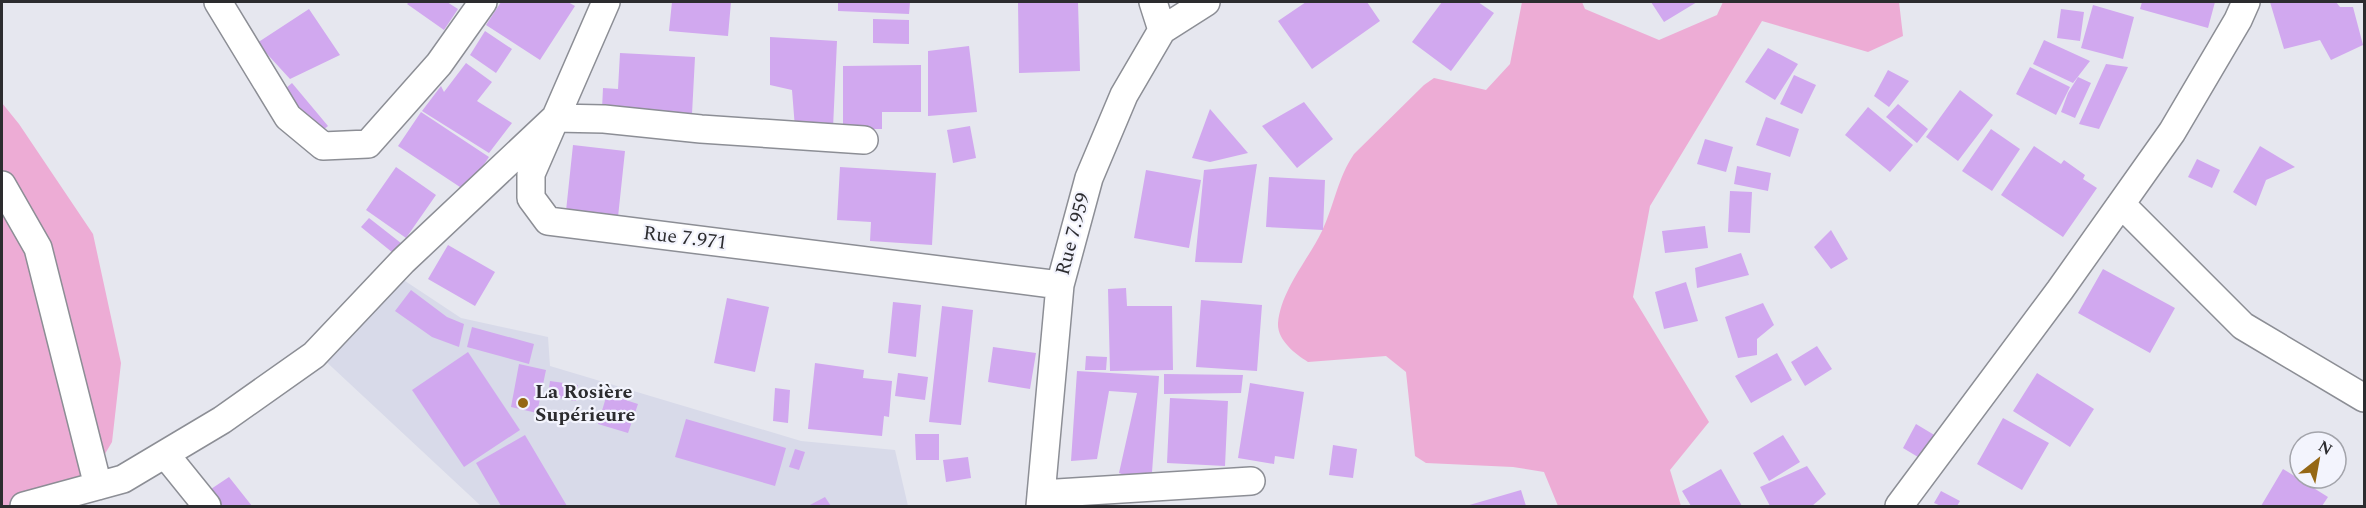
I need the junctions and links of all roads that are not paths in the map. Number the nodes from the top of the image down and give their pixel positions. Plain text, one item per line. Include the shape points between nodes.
1 (218, 2) edge
2 (483, 2) edge
3 (606, 2) edge
4 (1153, 2) edge
5 (1206, 2) edge
6 (2246, 2) edge
7 (1162, 30) junction
8 (555, 118) junction
9 (864, 140) dead end
10 (2, 185) edge
11 (2121, 204) junction
12 (1059, 285) junction
13 (2364, 399) edge
14 (165, 454) junction
15 (1251, 481) dead end
16 (98, 486) junction
17 (1040, 500) edge
18 (24, 507) edge
19 (207, 507) edge
20 (1899, 507) edge

1 - 2 street via 288,117 323,146 368,144 439,64
3 - 8 street, Rue 7.971
4 - 7 street
5 - 7 street, Rue 7.959
6 - 11 street via 2172,132
7 - 12 street, Rue 7.959 via 1124,95 1089,178
8 - 9 street
8 - 12 street, Rue 7.971 via 531,174 531,198 548,221
8 - 14 street via 403,261 314,355 222,420
10 - 16 street via 38,248
11 - 13 street via 2243,326
11 - 20 street
12 - 17 street, Rue 7.959
14 - 16 street via 123,479
14 - 19 street
15 - 17 street
16 - 18 street

